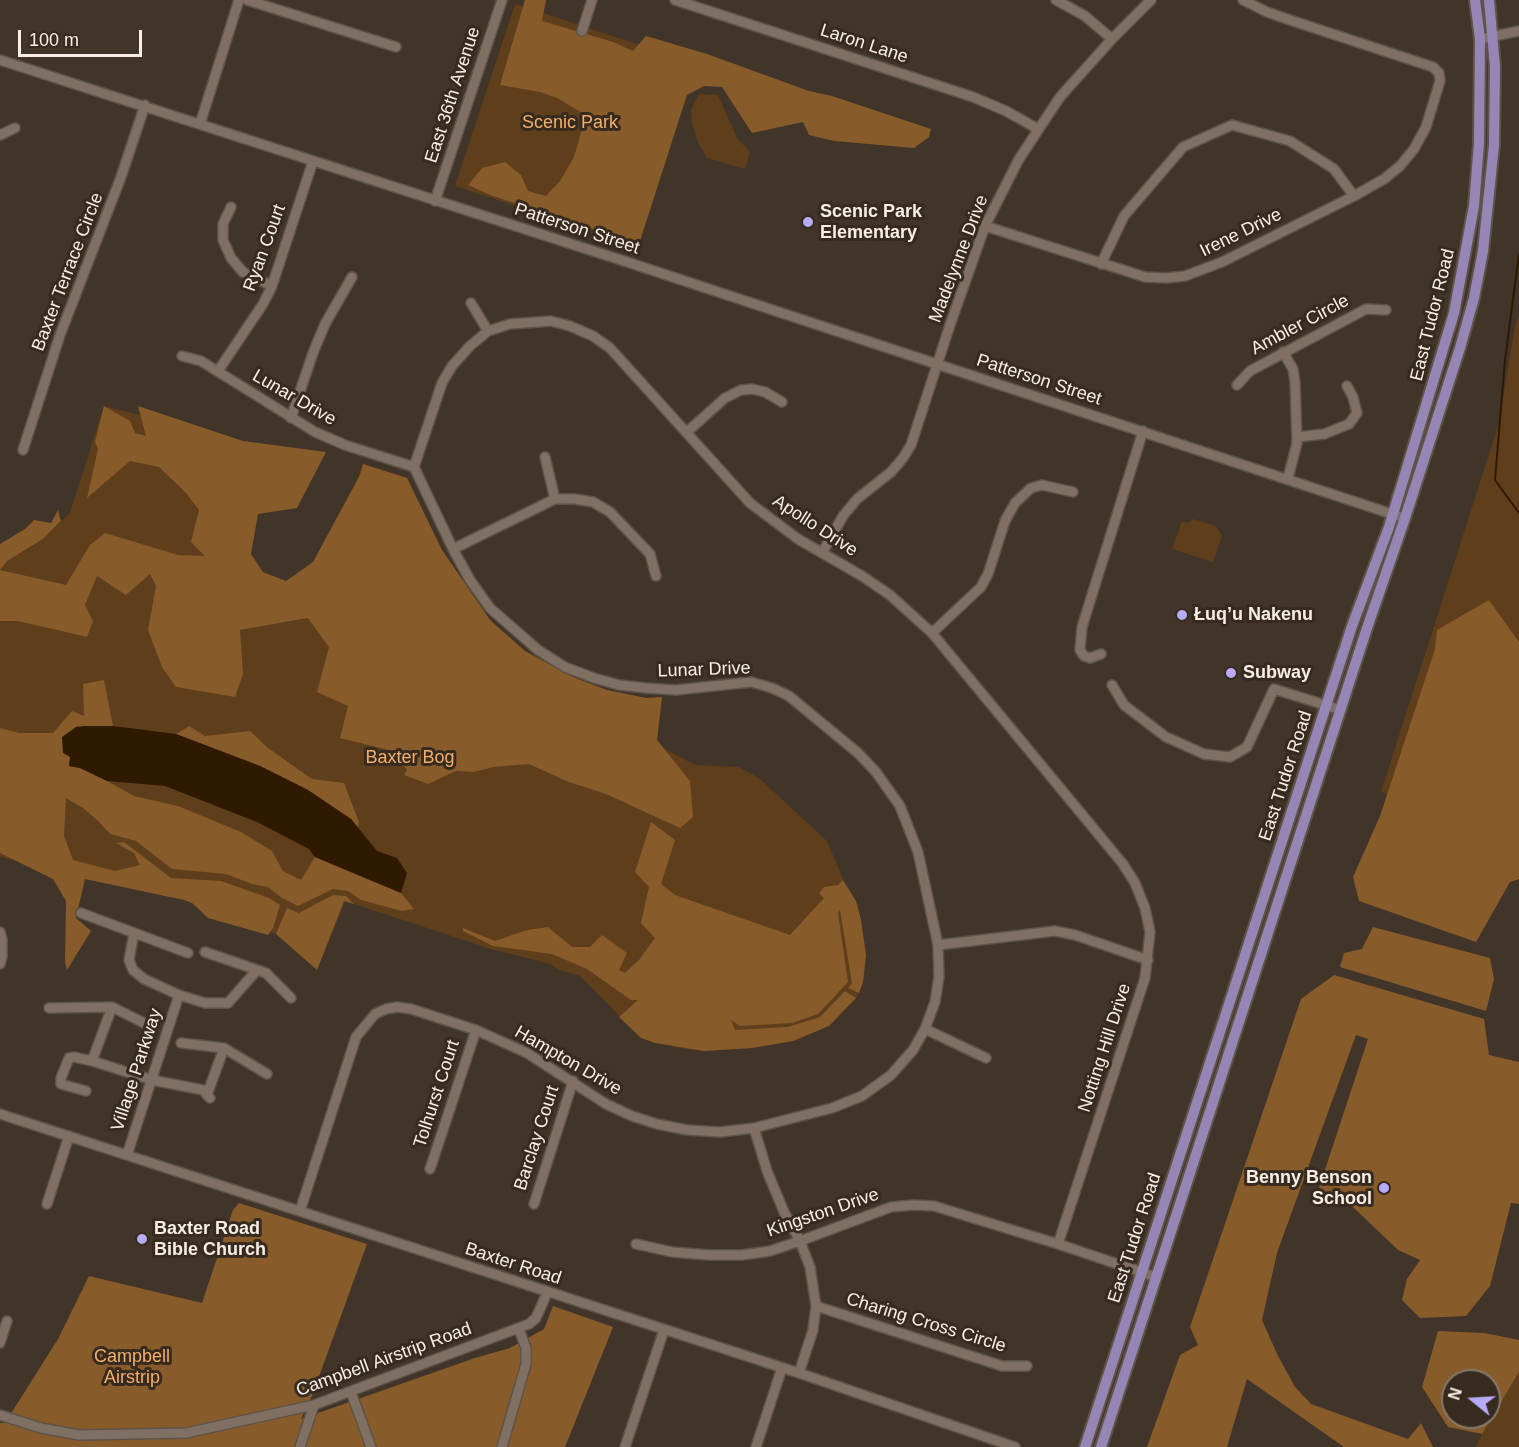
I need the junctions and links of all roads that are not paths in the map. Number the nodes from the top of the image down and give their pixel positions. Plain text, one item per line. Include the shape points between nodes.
1 (238, 0) edge
2 (502, 0) edge
3 (592, 0) edge
4 (675, 0) edge
5 (1056, 0) edge
6 (1151, 0) edge
7 (1243, 0) edge
8 (1475, 0) edge
9 (1489, 0) edge
10 (252, 1) edge
11 (1519, 31) edge
12 (582, 32) dead end
13 (1494, 38) junction
14 (1112, 39) junction
15 (1480, 39) junction
16 (396, 47) dead end
17 (0, 60) edge
18 (145, 105) junction
19 (200, 124) junction
20 (15, 128) dead end
21 (1038, 129) junction
22 (0, 135) edge
23 (312, 160) junction
24 (1354, 196) junction
25 (435, 201) junction
26 (231, 207) dead end
27 (985, 226) junction
28 (1101, 264) junction
29 (352, 277) dead end
30 (272, 286) junction
31 (471, 303) dead end
32 (1386, 310) dead end
33 (488, 332) junction
34 (1283, 352) junction
35 (182, 356) dead end
36 (937, 365) junction
37 (218, 371) junction
38 (1237, 386) dead end
39 (1347, 386) dead end
40 (782, 402) dead end
41 (291, 418) junction
42 (1143, 431) junction
43 (687, 432) junction
44 (1297, 437) junction
45 (24, 450) dead end
46 (545, 457) dead end
47 (414, 467) junction
48 (1288, 478) junction
49 (1073, 492) dead end
50 (555, 499) junction
51 (1393, 514) junction
52 (1405, 518) junction
53 (453, 549) junction
54 (822, 553) junction
55 (656, 576) dead end
56 (932, 633) junction
57 (1101, 654) dead end
58 (1112, 686) dead end
59 (1326, 705) junction
60 (1341, 710) junction
61 (1123, 864) joint
62 (81, 913) dead end
63 (0, 932) edge
64 (134, 933) junction
65 (938, 945) junction
66 (205, 952) dead end
67 (188, 953) dead end
68 (1148, 960) junction
69 (0, 964) edge
70 (257, 970) junction
71 (179, 995) junction
72 (291, 998) dead end
73 (112, 1007) junction
74 (49, 1008) dead end
75 (152, 1027) dead end
76 (925, 1029) junction
77 (476, 1030) junction
78 (181, 1043) dead end
79 (224, 1048) junction
80 (986, 1058) dead end
81 (92, 1061) junction
82 (267, 1074) dead end
83 (152, 1080) junction
84 (573, 1081) junction
85 (86, 1091) dead end
86 (0, 1114) edge
87 (754, 1128) junction
88 (69, 1136) junction
89 (126, 1155) junction
90 (429, 1169) dead end
91 (47, 1204) dead end
92 (534, 1204) dead end
93 (300, 1211) junction
94 (800, 1241) junction
95 (636, 1244) dead end
96 (1058, 1244) junction
97 (1142, 1272) junction
98 (1156, 1277) junction
99 (547, 1293) junction
100 (816, 1306) junction
101 (7, 1321) dead end
102 (519, 1329) junction
103 (664, 1330) junction
104 (0, 1343) edge
105 (1027, 1366) dead end
106 (782, 1368) junction
107 (799, 1373) junction
108 (351, 1392) junction
109 (314, 1405) junction
110 (0, 1415) edge
111 (300, 1447) edge
112 (371, 1447) edge
113 (502, 1447) edge
114 (625, 1447) edge
115 (756, 1447) edge
116 (1015, 1447) edge
117 (1085, 1447) edge
118 (1101, 1447) edge

1 - 19 street
2 - 25 street, East 36th Avenue
3 - 12 street
4 - 21 street, Laron Lane via 972,96
5 - 14 street via 1085,16
6 - 14 street, Madelynne Drive
7 - 24 street, Irene Drive via 1267,12 1433,68 1439,74 1434,104 1414,149 1384,179
8 - 15 main road, East Tudor Road
9 - 13 main road, East Tudor Road
10 - 16 street
11 - 13 street
13 - 15 street
13 - 52 main road, East Tudor Road via 1494,145 1484,251 1460,348
14 - 21 street, Madelynne Drive via 1060,97
15 - 51 main road, East Tudor Road via 1479,143 1464,266 1442,357
17 - 18 street, Patterson Street
18 - 19 street, Patterson Street
18 - 45 street, Baxter Terrace Circle via 122,177 60,335
19 - 23 street, Patterson Street
20 - 22 street
21 - 27 street, Madelynne Drive
23 - 25 street, Patterson Street
23 - 30 street, Ryan Court
24 - 28 street, Irene Drive via 1222,262 1185,276 1145,277
24 - 28 street via 1334,169 1290,141 1232,125 1183,147 1124,216
25 - 36 street, Patterson Street
26 - 30 street via 223,224 223,240 231,258 243,272
27 - 28 street, Irene Drive
27 - 36 street, Madelynne Drive
29 - 41 street via 325,324
30 - 37 street, Ryan Court
31 - 33 street
32 - 34 street, Ambler Circle via 1366,309
33 - 43 street, Apollo Drive via 510,324 551,321 592,336 610,348
33 - 47 street, Apollo Drive via 470,346 442,383
34 - 38 street, Ambler Circle via 1250,371
34 - 44 street via 1293,369
35 - 37 street, Lunar Drive
36 - 42 street, Patterson Street
36 - 54 street, Madelynne Drive via 911,445 884,478 857,499
37 - 41 street, Lunar Drive
39 - 44 street via 1357,413 1349,424 1324,434
40 - 43 street via 765,392 741,390 725,398
41 - 47 street, Lunar Drive via 345,445
42 - 48 street, Patterson Street
42 - 57 street via 1082,627 1080,650 1084,656
43 - 54 street, Apollo Drive via 750,503
44 - 48 street
46 - 50 street
47 - 53 street, Lunar Drive
48 - 51 street, Patterson Street
49 - 56 street via 1042,485 1031,488 1015,503 981,587
50 - 53 street
50 - 55 street via 594,502 610,512 650,554
51 - 52 street, Patterson Street
51 - 59 main road, East Tudor Road
52 - 60 main road, East Tudor Road
53 - 65 street, Lunar Drive via 490,608 538,651 565,667 619,685 684,689 751,682 789,696 858,753 900,806 918,852
54 - 56 street, Apollo Drive via 890,595
56 - 61 street, Apollo Drive
58 - 59 street via 1124,705 1166,737 1204,754 1230,757 1247,747 1274,689
59 - 60 street
59 - 97 main road, East Tudor Road
60 - 98 main road, East Tudor Road
61 - 68 street, Notting Hill Drive via 1145,908 1150,932
62 - 64 street
63 - 69 street
64 - 67 street
64 - 71 street, Village Parkway via 129,960 133,970
65 - 68 street via 1055,931
65 - 76 street, Lunar Drive via 939,977
66 - 70 street
68 - 96 street, Notting Hill Drive
70 - 71 street, Village Parkway via 228,1003 205,1003
70 - 72 street via 266,973
71 - 83 street, Village Parkway
73 - 74 street
73 - 75 street
73 - 81 street
76 - 80 street
76 - 87 street, Hampton Drive via 891,1076 862,1096
77 - 84 street, Hampton Drive via 527,1053
77 - 90 street, Tolhurst Court
77 - 93 street, Hampton Drive via 411,1009 397,1007 375,1014 356,1037
78 - 79 street
79 - 82 street
79 - 83 street via 209,1097 203,1090
81 - 83 street
81 - 85 street via 69,1058 61,1078 61,1084
83 - 89 street, Village Parkway
84 - 87 street, Hampton Drive via 606,1104 657,1124 720,1132
84 - 92 street, Barclay Court
86 - 88 street, Baxter Road
87 - 94 street via 767,1171
88 - 89 street, Baxter Road
88 - 91 street
89 - 93 street, Baxter Road
93 - 99 street, Baxter Road
94 - 95 street, Kingston Drive via 742,1255 672,1252
94 - 96 street, Kingston Drive via 891,1207 913,1205 934,1206
94 - 100 street via 810,1267
96 - 97 street, Kingston Drive
97 - 98 street, Kingston Drive
97 - 117 main road, East Tudor Road
98 - 118 main road, East Tudor Road
99 - 102 street, Campbell Airstrip Road via 536,1318
99 - 103 street, Baxter Road
100 - 105 street, Charing Cross Circle via 1002,1366
100 - 107 street
101 - 104 street
102 - 108 street, Campbell Airstrip Road
102 - 113 street via 526,1348 526,1364
103 - 106 street, Baxter Road
103 - 114 street
106 - 107 street, Baxter Road
106 - 115 street
107 - 116 street, Baxter Road
108 - 109 street, Campbell Airstrip Road
108 - 112 street
109 - 110 street, Campbell Airstrip Road via 186,1433 79,1435
109 - 111 street

